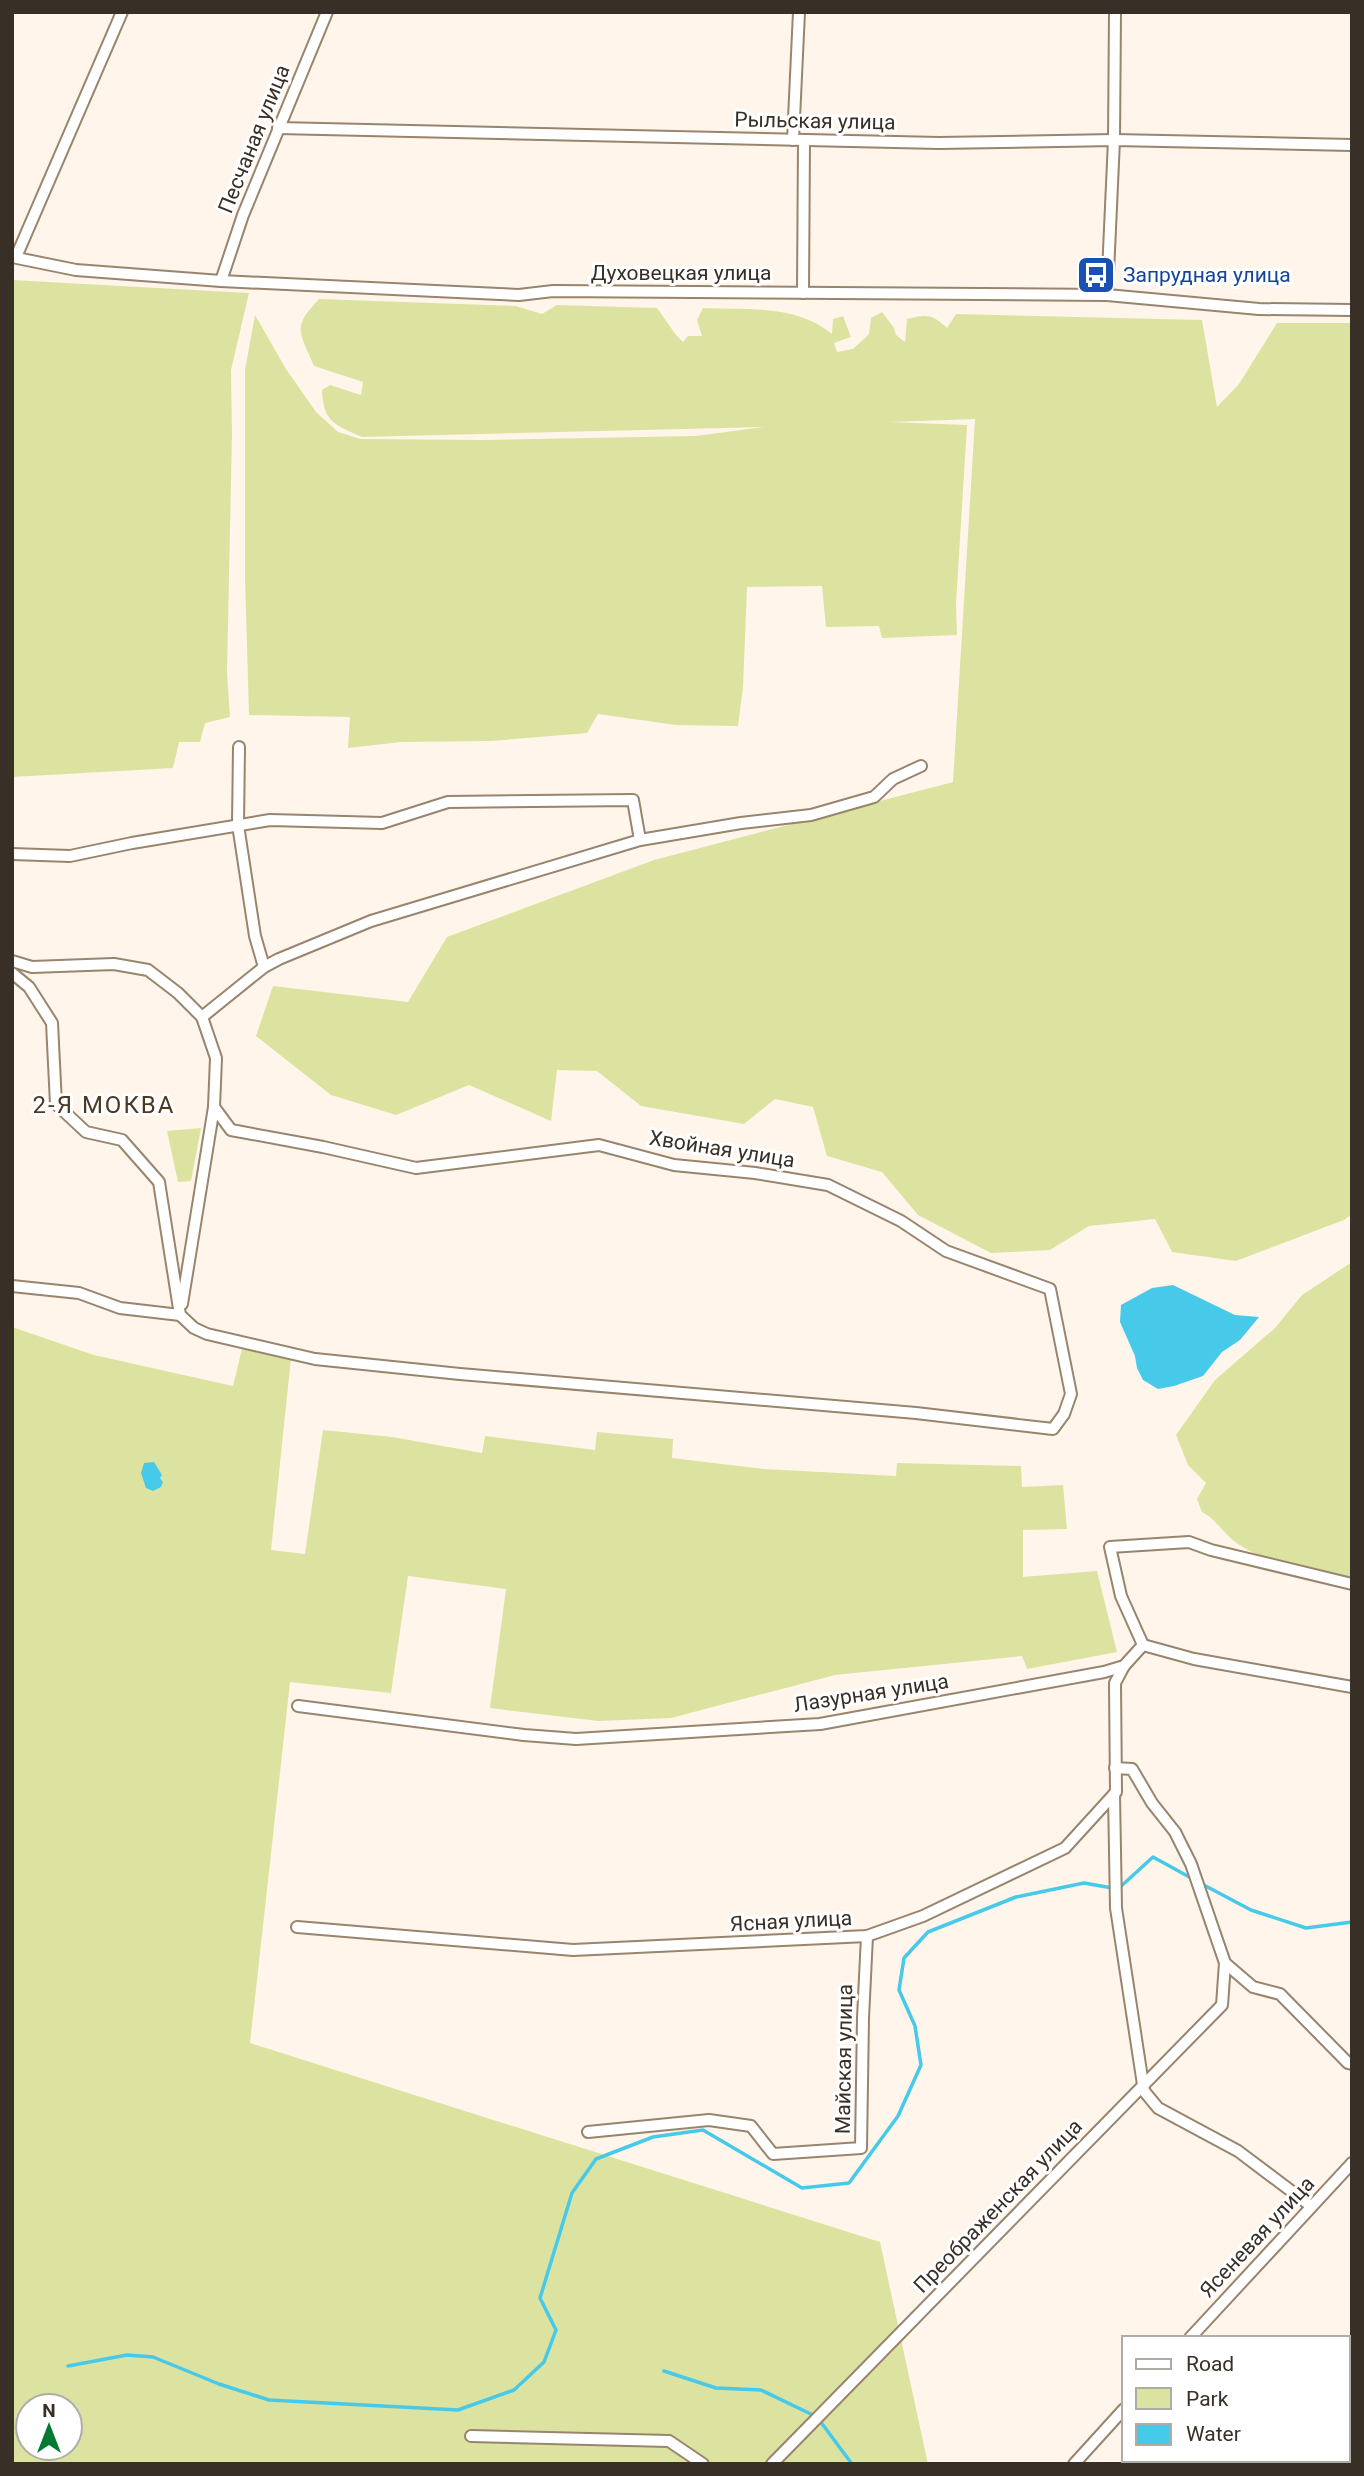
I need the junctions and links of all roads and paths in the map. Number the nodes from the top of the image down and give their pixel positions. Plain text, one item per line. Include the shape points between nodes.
1 (122, 12) edge
2 (327, 12) edge
3 (799, 12) edge
4 (1115, 12) edge
5 (278, 128) junction
6 (799, 140) junction
7 (1114, 140) junction
8 (1352, 145) edge
9 (14, 257) edge
10 (221, 281) junction
11 (803, 293) junction
12 (1107, 295) junction
13 (1352, 310) edge
14 (239, 747) dead end
15 (921, 766) dead end
16 (238, 825) junction
17 (640, 840) junction
18 (12, 855) edge
19 (12, 961) edge
20 (264, 967) junction
21 (12, 973) edge
22 (202, 1017) junction
23 (215, 1107) junction
24 (12, 1286) edge
25 (180, 1315) junction
26 (1352, 1584) edge
27 (1143, 1645) junction
28 (1124, 1666) junction
29 (1352, 1687) edge
30 (298, 1706) dead end
31 (1115, 1768) junction
32 (1114, 1794) junction
33 (297, 1927) dead end
34 (867, 1936) junction
35 (1225, 1963) junction
36 (1352, 2064) edge
37 (1143, 2085) junction
38 (588, 2132) dead end
39 (1352, 2163) edge
40 (1311, 2206) junction
41 (1192, 2336) edge
42 (1122, 2411) edge
43 (471, 2436) dead end
44 (703, 2464) edge
45 (772, 2464) edge
46 (1074, 2464) edge

1 - 9 street
2 - 5 street, Песчаная улица
3 - 6 street
4 - 7 street
5 - 6 street, Рыльская улица
5 - 10 street, Песчаная улица
6 - 7 street, Рыльская улица
6 - 11 street
7 - 8 street, Рыльская улица
7 - 12 street
9 - 10 street, Духовецкая улица via 76,270
10 - 11 street, Духовецкая улица via 519,295 553,291
11 - 12 street, Духовецкая улица
12 - 13 street, Духовецкая улица via 1259,309
14 - 16 street
15 - 17 street via 893,779 874,797 811,815
16 - 17 street via 270,820 382,823 448,802 633,800
16 - 18 street via 69,856
16 - 20 street
17 - 20 street via 371,921
19 - 22 street via 32,967 114,964 148,970
20 - 22 street
21 - 25 street via 29,987 52,1023 56,1104 86,1132 122,1140 159,1182
22 - 23 street via 216,1058
23 - 25 street
23 - 25 street, Хвойная улица via 231,1130 416,1168 599,1145 674,1165 828,1185 901,1221 946,1251 1050,1289 1071,1394 1053,1429 315,1359 206,1334
24 - 25 street via 79,1293 120,1308
26 - 27 street via 1189,1542 1110,1547 1121,1596
27 - 28 street
27 - 29 street
28 - 30 street, Лазурная улица via 820,1724 576,1739
28 - 31 street via 1115,1683
31 - 32 street
31 - 35 street via 1132,1769 1175,1832 1191,1864
32 - 34 street, Ясная улица via 1065,1848 923,1916
32 - 37 street via 1116,1908
33 - 34 street, Ясная улица via 573,1950
34 - 38 street, Майская улица via 861,2148 773,2154 751,2126 709,2120
35 - 36 street via 1253,1987 1280,1994
35 - 37 street, Преображенская улица via 1222,2005
37 - 40 street via 1158,2108 1238,2151
37 - 45 street, Преображенская улица
39 - 40 street, Ясеневая улица
40 - 41 street, Ясеневая улица
42 - 46 street
43 - 44 street via 669,2441

